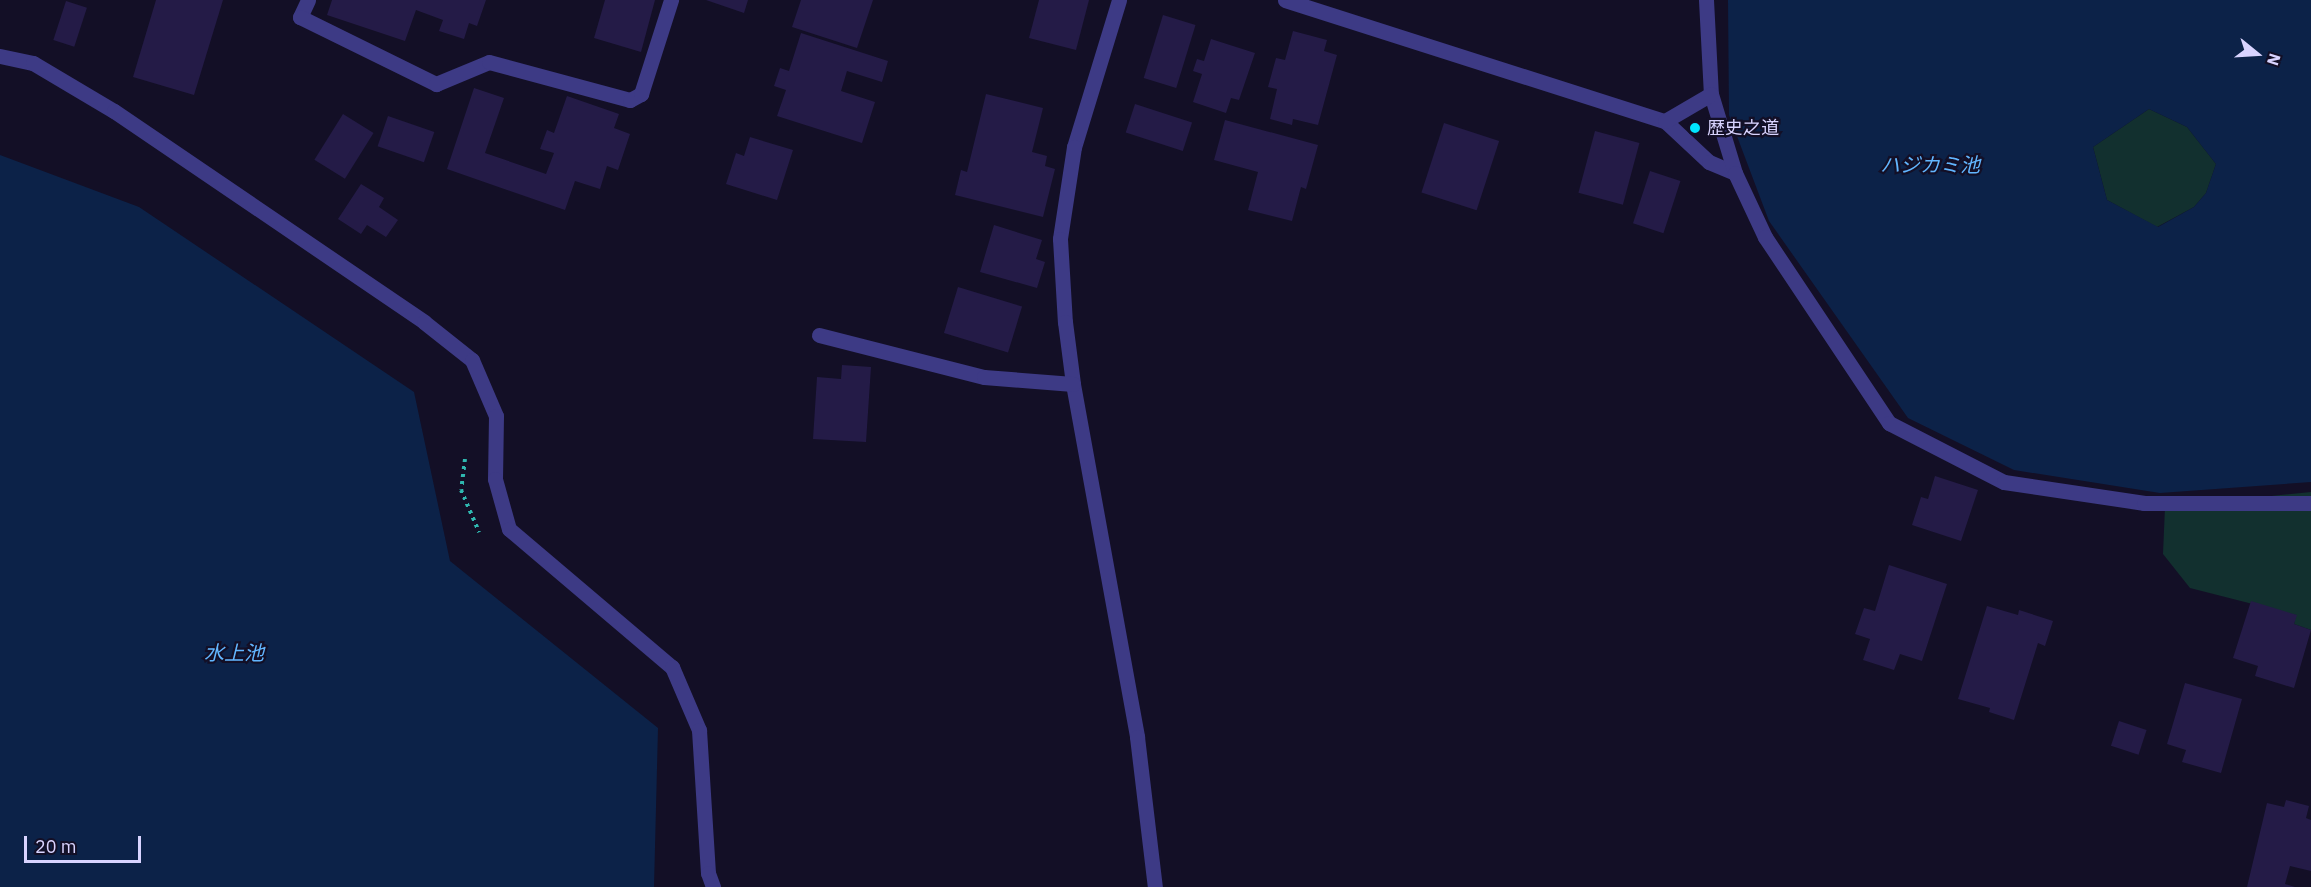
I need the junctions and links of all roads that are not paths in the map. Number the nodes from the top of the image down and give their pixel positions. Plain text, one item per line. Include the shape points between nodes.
1 (308, 0) edge
2 (671, 0) edge
3 (1119, 0) edge
4 (1285, 0) edge
5 (1706, 0) edge
6 (0, 56) edge
7 (1711, 94) junction
8 (1665, 121) junction
9 (1735, 173) junction
10 (819, 335) dead end
11 (1073, 384) junction
12 (2311, 503) edge
13 (713, 887) edge
14 (1155, 887) edge

1 - 2 street via 300,17 436,84 489,62 630,100 641,94
3 - 11 street via 1074,147 1060,239
4 - 8 street
5 - 7 street
6 - 13 street via 33,63 114,111 424,322 472,360 496,416 495,479 509,529 672,667 699,730 708,873
7 - 8 street
7 - 9 street
8 - 9 street via 1709,162
9 - 12 street via 1765,237 1889,423 2004,482 2144,503
10 - 11 street via 984,377
11 - 14 street via 1137,737

